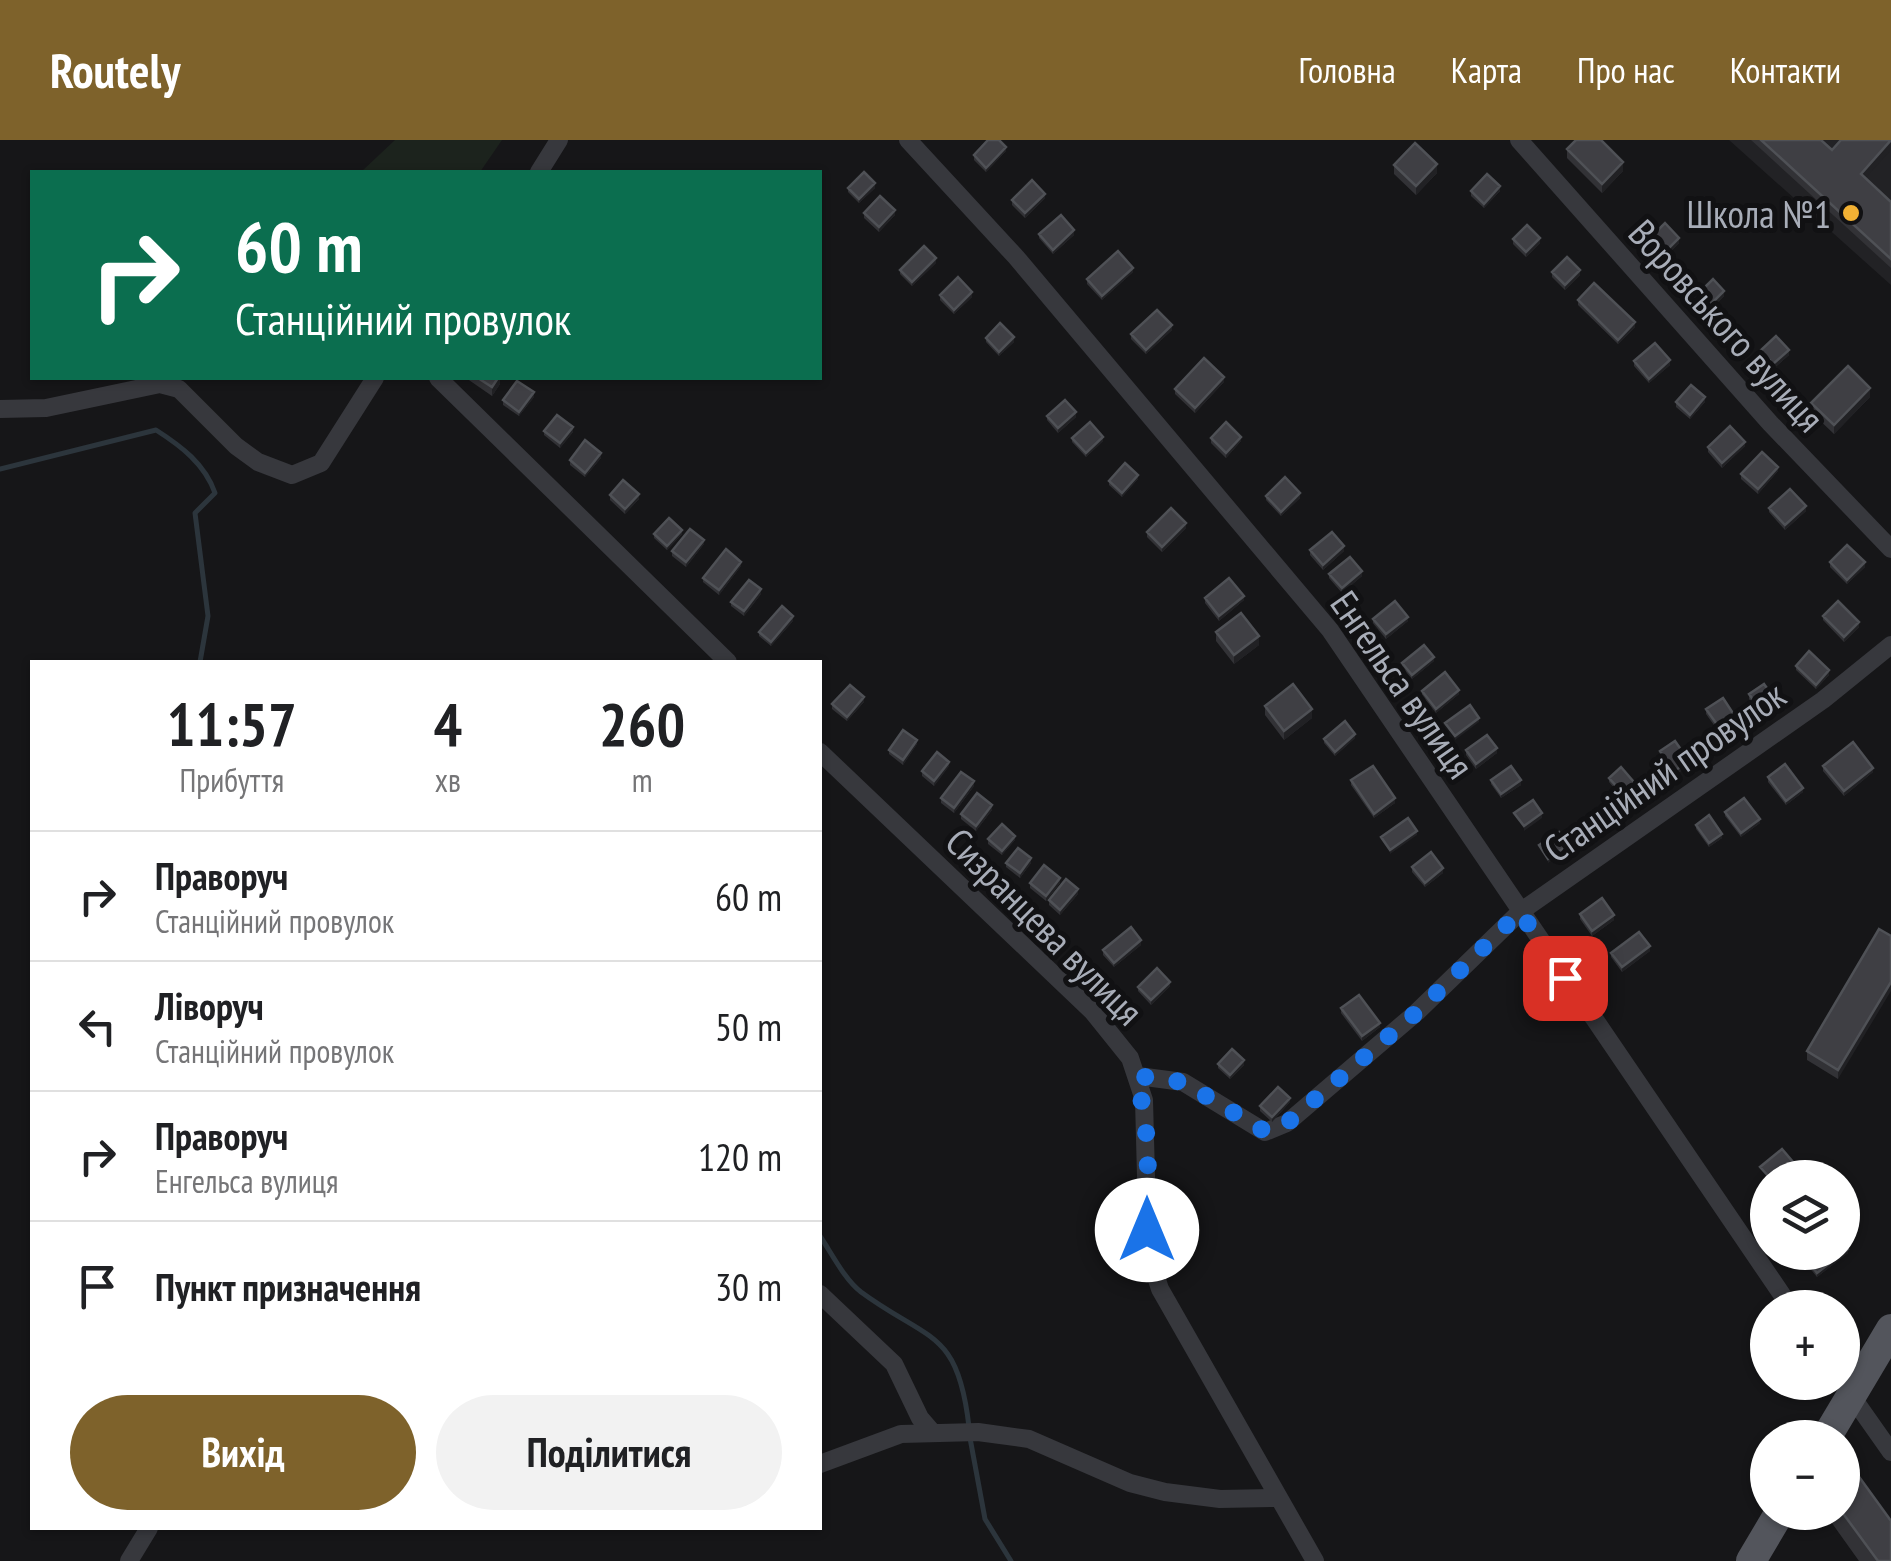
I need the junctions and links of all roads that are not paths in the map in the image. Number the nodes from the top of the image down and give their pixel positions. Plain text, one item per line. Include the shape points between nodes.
1 (558, 140) edge
2 (908, 140) edge
3 (1519, 140) edge
4 (540, 170) edge
5 (374, 380) edge
6 (440, 380) edge
7 (0, 410) edge
8 (1891, 549) edge
9 (1891, 645) edge
10 (726, 660) edge
11 (822, 754) edge
12 (1520, 912) junction
13 (1138, 1076) junction
14 (1779, 1290) edge
15 (822, 1296) edge
16 (1891, 1330) edge
17 (1860, 1371) edge
18 (1854, 1400) edge
19 (933, 1433) junction
20 (1891, 1452) edge
21 (822, 1463) edge
22 (1275, 1498) junction
23 (148, 1530) edge
24 (1769, 1530) edge
25 (129, 1561) edge
26 (1315, 1561) edge
27 (1751, 1561) edge

1 - 4 street
2 - 12 street, Енгельса вулиця via 1016,257 1330,630
3 - 8 street, Воровського вулиця via 1770,424
5 - 7 street via 321,463 292,475 247,454 170,386
6 - 10 street
9 - 12 street, Станційний провулок
11 - 13 street, Сизранцева вулиця via 1093,1012
12 - 13 street, Станційний провулок via 1287,1123 1266,1132 1183,1082
12 - 14 street, Енгельса вулиця
13 - 22 street, Сизранцева вулиця via 1154,1270
15 - 19 street via 894,1364
16 - 17 main road
18 - 20 street
19 - 21 street via 901,1434
19 - 22 street via 1029,1439 1165,1492
22 - 26 street, Сизранцева вулиця
23 - 25 street
24 - 27 main road

